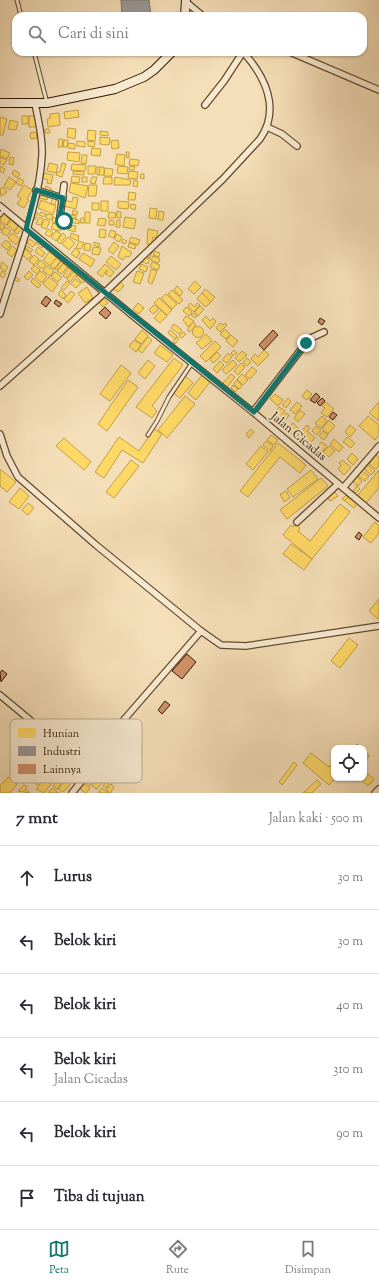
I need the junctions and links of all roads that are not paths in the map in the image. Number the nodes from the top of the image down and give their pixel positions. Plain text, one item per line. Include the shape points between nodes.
1 (17, 0) edge
2 (186, 1) edge
3 (20, 12) edge
4 (185, 12) edge
5 (198, 12) edge
6 (35, 56) edge
7 (168, 56) edge
8 (242, 56) edge
9 (246, 56) edge
10 (299, 56) edge
11 (379, 90) edge
12 (0, 103) edge
13 (35, 103) junction
14 (47, 103) junction
15 (205, 105) dead end
16 (267, 127) junction
17 (297, 146) dead end
18 (64, 185) dead end
19 (36, 190) junction
20 (63, 198) junction
21 (2, 208) edge
22 (0, 215) edge
23 (68, 225) dead end
24 (26, 229) junction
25 (104, 292) junction
26 (0, 314) edge
27 (324, 332) dead end
28 (192, 363) junction
29 (0, 386) edge
30 (254, 412) junction
31 (0, 434) edge
32 (148, 435) dead end
33 (379, 446) edge
34 (340, 486) junction
35 (379, 518) edge
36 (297, 522) dead end
37 (379, 626) edge
38 (201, 631) junction
39 (0, 695) edge
40 (29, 719) edge
41 (125, 719) edge
42 (80, 783) edge
43 (379, 789) edge
44 (72, 793) edge
45 (375, 793) edge

1 - 3 lane
2 - 4 main road
2 - 5 street
6 - 14 lane
7 - 14 main road via 154,70 127,85
8 - 15 street
9 - 16 street via 269,94 271,115
10 - 11 street
12 - 13 main road
13 - 14 main road
13 - 19 street via 41,132 42,154
16 - 17 street via 282,134
16 - 25 street via 244,158
18 - 20 street
19 - 20 street
19 - 24 street
20 - 23 street via 60,219
21 - 22 lane
21 - 24 street, Jalan Cicadas
24 - 25 street, Jalan Cicadas
24 - 26 street
25 - 28 street, Jalan Cicadas
25 - 29 street
27 - 30 street via 306,343
28 - 30 street, Jalan Cicadas
28 - 32 lane
30 - 34 street, Jalan Cicadas
31 - 38 street via 7,456 18,477
33 - 34 street
34 - 35 street, Jalan Cicadas
34 - 36 street
37 - 38 street via 246,646 222,645
38 - 41 street
39 - 40 street
42 - 44 street
43 - 45 street

